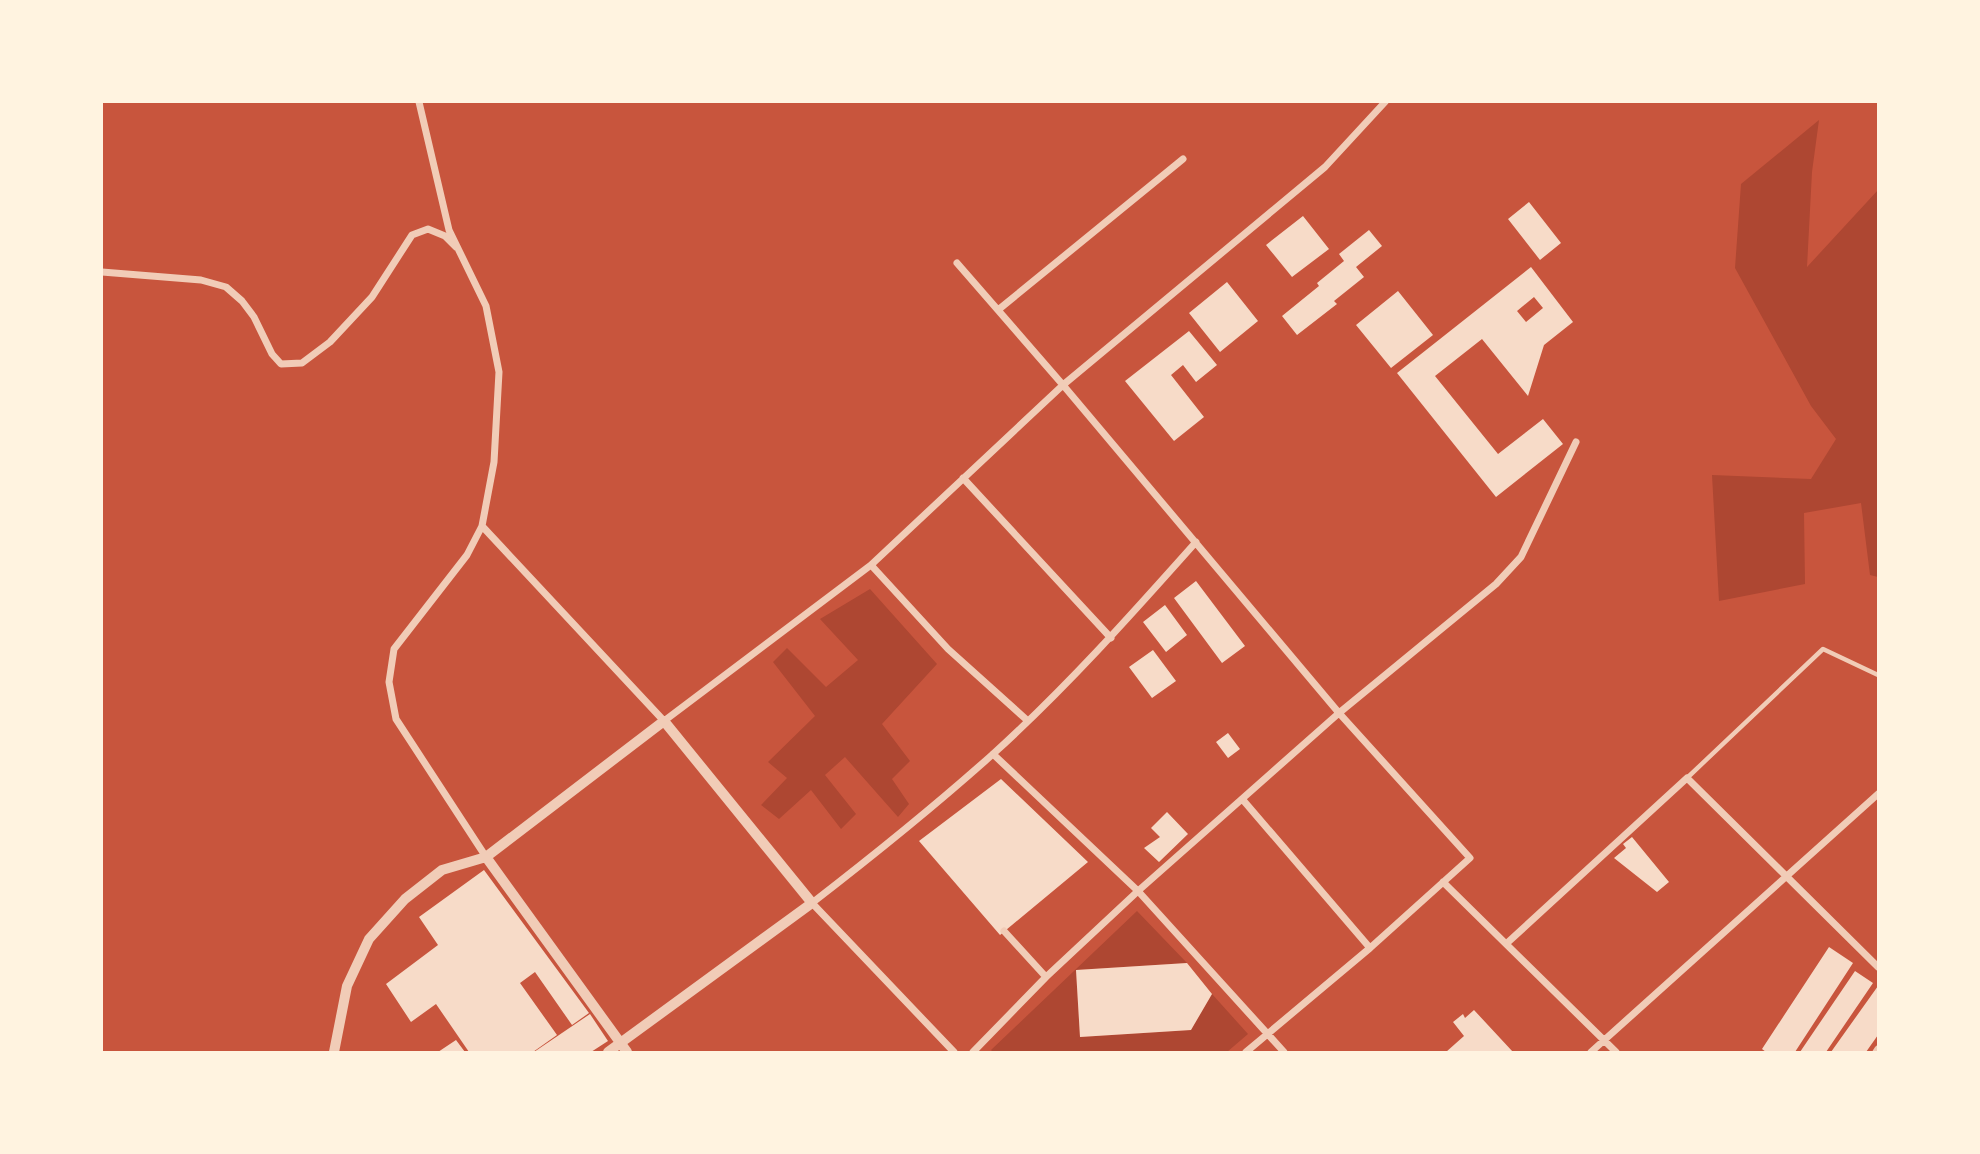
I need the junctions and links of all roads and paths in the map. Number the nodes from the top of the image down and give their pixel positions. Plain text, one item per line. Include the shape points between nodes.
1 (419, 102) edge
2 (1385, 102) edge
3 (1183, 159) dead end
4 (461, 252) junction
5 (957, 263) dead end
6 (102, 272) edge
7 (998, 310) junction
8 (1063, 385) junction
9 (1576, 442) dead end
10 (963, 478) junction
11 (482, 526) junction
12 (1196, 542) junction
13 (871, 565) junction
14 (1111, 638) junction
15 (1878, 674) edge
16 (1339, 713) junction
17 (664, 721) junction
18 (1028, 721) junction
19 (993, 754) junction
20 (1687, 778) junction
21 (1878, 794) edge
22 (1243, 800) junction
23 (486, 857) junction
24 (1786, 877) junction
25 (1443, 882) junction
26 (1138, 891) junction
27 (812, 903) junction
28 (1004, 931) dead end
29 (1506, 944) junction
30 (1370, 948) junction
31 (1878, 967) edge
32 (1046, 977) junction
33 (1268, 1034) junction
34 (1604, 1041) junction
35 (624, 1048) edge
36 (334, 1052) edge
37 (608, 1052) edge
38 (954, 1052) edge
39 (973, 1052) edge
40 (1246, 1052) edge
41 (1284, 1052) edge
42 (1591, 1052) edge
43 (1616, 1052) edge

1 - 4 street via 449,230
2 - 8 street via 1325,167
3 - 7 street
4 - 6 street via 445,236 428,229 412,235 372,297 330,342 302,363 281,364 254,317 226,287 201,280
4 - 11 street via 486,306 499,372 494,462
5 - 7 street
7 - 8 street
8 - 10 street
8 - 12 street
9 - 16 street via 1521,557 1496,584
10 - 13 street
10 - 14 street
11 - 17 street
11 - 23 street via 467,555 394,649 389,682 396,719
12 - 14 street
12 - 16 street
13 - 17 street
13 - 18 street via 948,649
14 - 18 street
15 - 20 lane via 1823,649
16 - 22 street
16 - 25 street via 1470,858
17 - 23 street
17 - 27 street
18 - 19 street
19 - 26 street
19 - 27 street
20 - 24 street
20 - 29 street
21 - 24 street
22 - 26 street
22 - 30 street
23 - 35 street
23 - 36 street via 442,870 405,899 369,939 347,986
24 - 31 street
24 - 34 street
25 - 29 street
25 - 30 street
26 - 32 street
26 - 33 street
27 - 35 street
27 - 38 street
28 - 32 street
29 - 34 street
30 - 33 street
32 - 39 street
33 - 40 street
33 - 41 street
34 - 42 street
34 - 43 street
35 - 37 street

